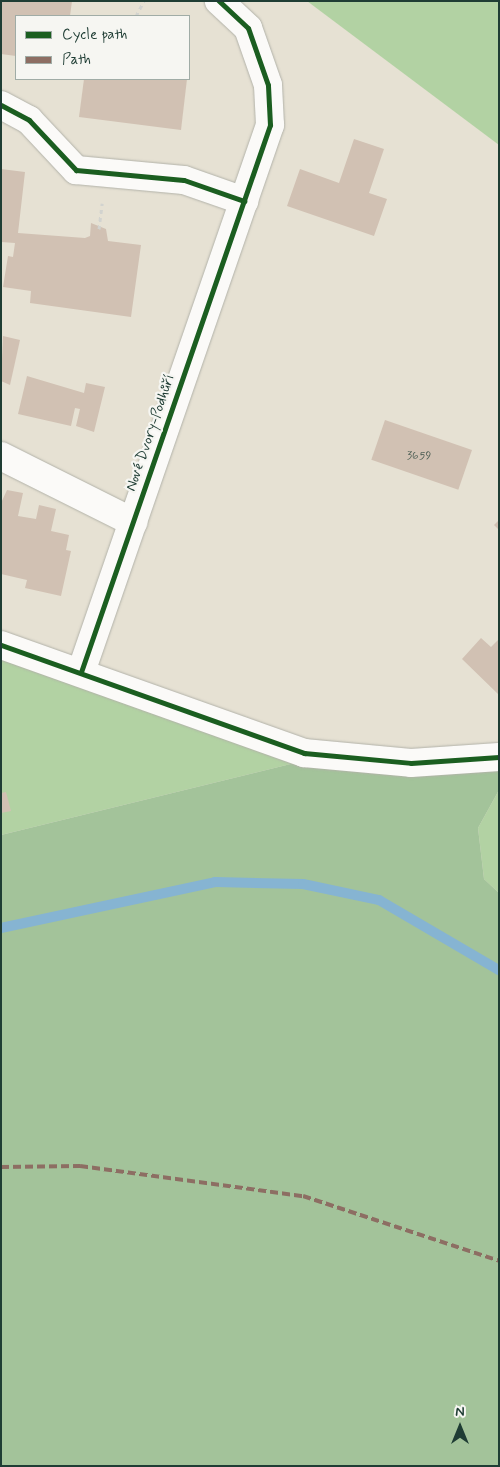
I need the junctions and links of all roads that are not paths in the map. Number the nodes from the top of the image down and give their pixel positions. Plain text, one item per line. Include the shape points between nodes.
1 (224, 3) edge
2 (1, 105) edge
3 (244, 201) junction
4 (1, 456) edge
5 (134, 522) junction
6 (1, 645) edge
7 (81, 672) junction
8 (499, 757) edge

1 - 3 street, Nové Dvory-Podhůří via 248,28 268,85 270,125
2 - 3 street via 29,120 76,170 184,180
3 - 5 street, Nové Dvory-Podhůří
4 - 5 street
5 - 7 street, Nové Dvory-Podhůří
6 - 7 street
7 - 8 street via 304,753 412,764

